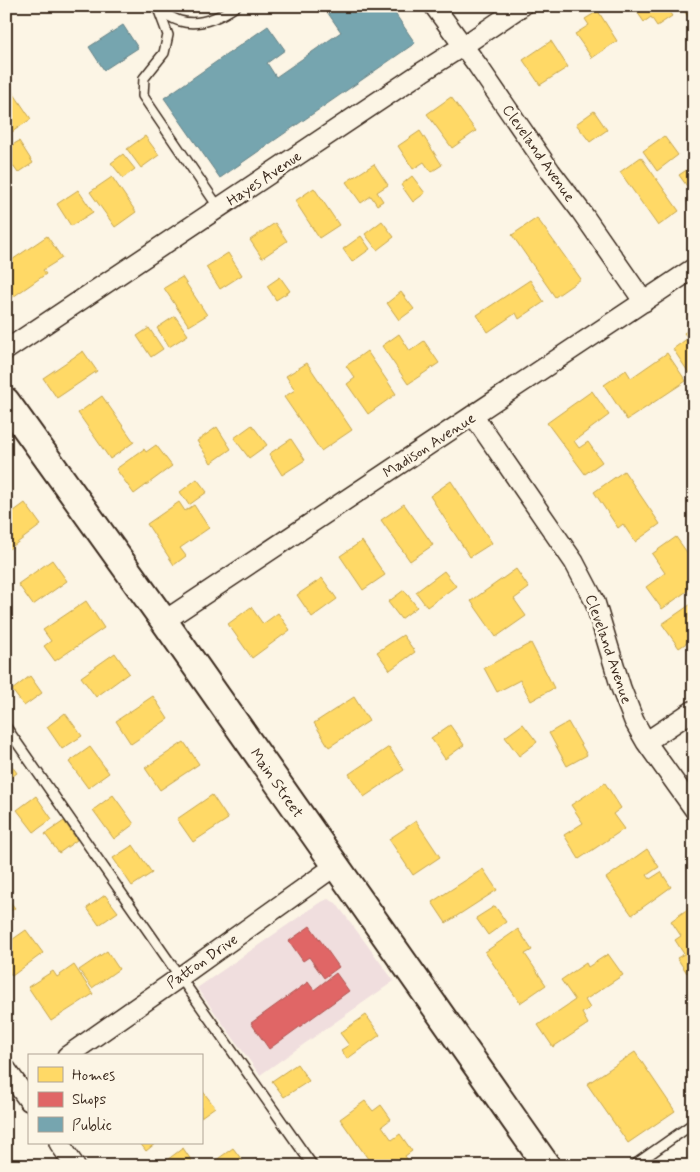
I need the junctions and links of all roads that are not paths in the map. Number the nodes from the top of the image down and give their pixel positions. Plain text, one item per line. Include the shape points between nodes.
1 (236, 6) edge
2 (434, 6) edge
3 (522, 6) edge
4 (158, 9) edge
5 (463, 46) junction
6 (219, 208) junction
7 (694, 268) edge
8 (644, 302) junction
9 (6, 350) edge
10 (6, 401) edge
11 (473, 416) junction
12 (164, 622) junction
13 (694, 710) edge
14 (6, 727) edge
15 (646, 742) junction
16 (694, 809) edge
17 (335, 866) junction
18 (180, 977) junction
19 (70, 1054) edge
20 (6, 1069) edge
21 (21, 1093) edge
22 (694, 1123) edge
23 (60, 1144) edge
24 (75, 1166) edge
25 (313, 1166) edge
26 (547, 1166) edge
27 (633, 1166) edge

1 - 4 lane via 221,16 200,23 181,22
2 - 5 street, Cleveland Avenue
3 - 5 street, Hayes Avenue
4 - 6 lane via 168,34 164,53 144,78 143,96
5 - 6 street, Hayes Avenue
5 - 8 street, Cleveland Avenue
6 - 9 street, Hayes Avenue
7 - 8 street, Madison Avenue
8 - 11 street, Madison Avenue
10 - 12 main road, Main Street
11 - 12 street, Madison Avenue
11 - 15 street, Cleveland Avenue via 574,562 595,602 621,688
12 - 17 main road, Main Street
13 - 15 street
14 - 18 lane
15 - 16 street, Cleveland Avenue
17 - 18 street, Patton Drive
17 - 26 main road, Main Street
18 - 19 street, Patton Drive
18 - 25 lane
20 - 21 street
22 - 27 lane
23 - 24 street

